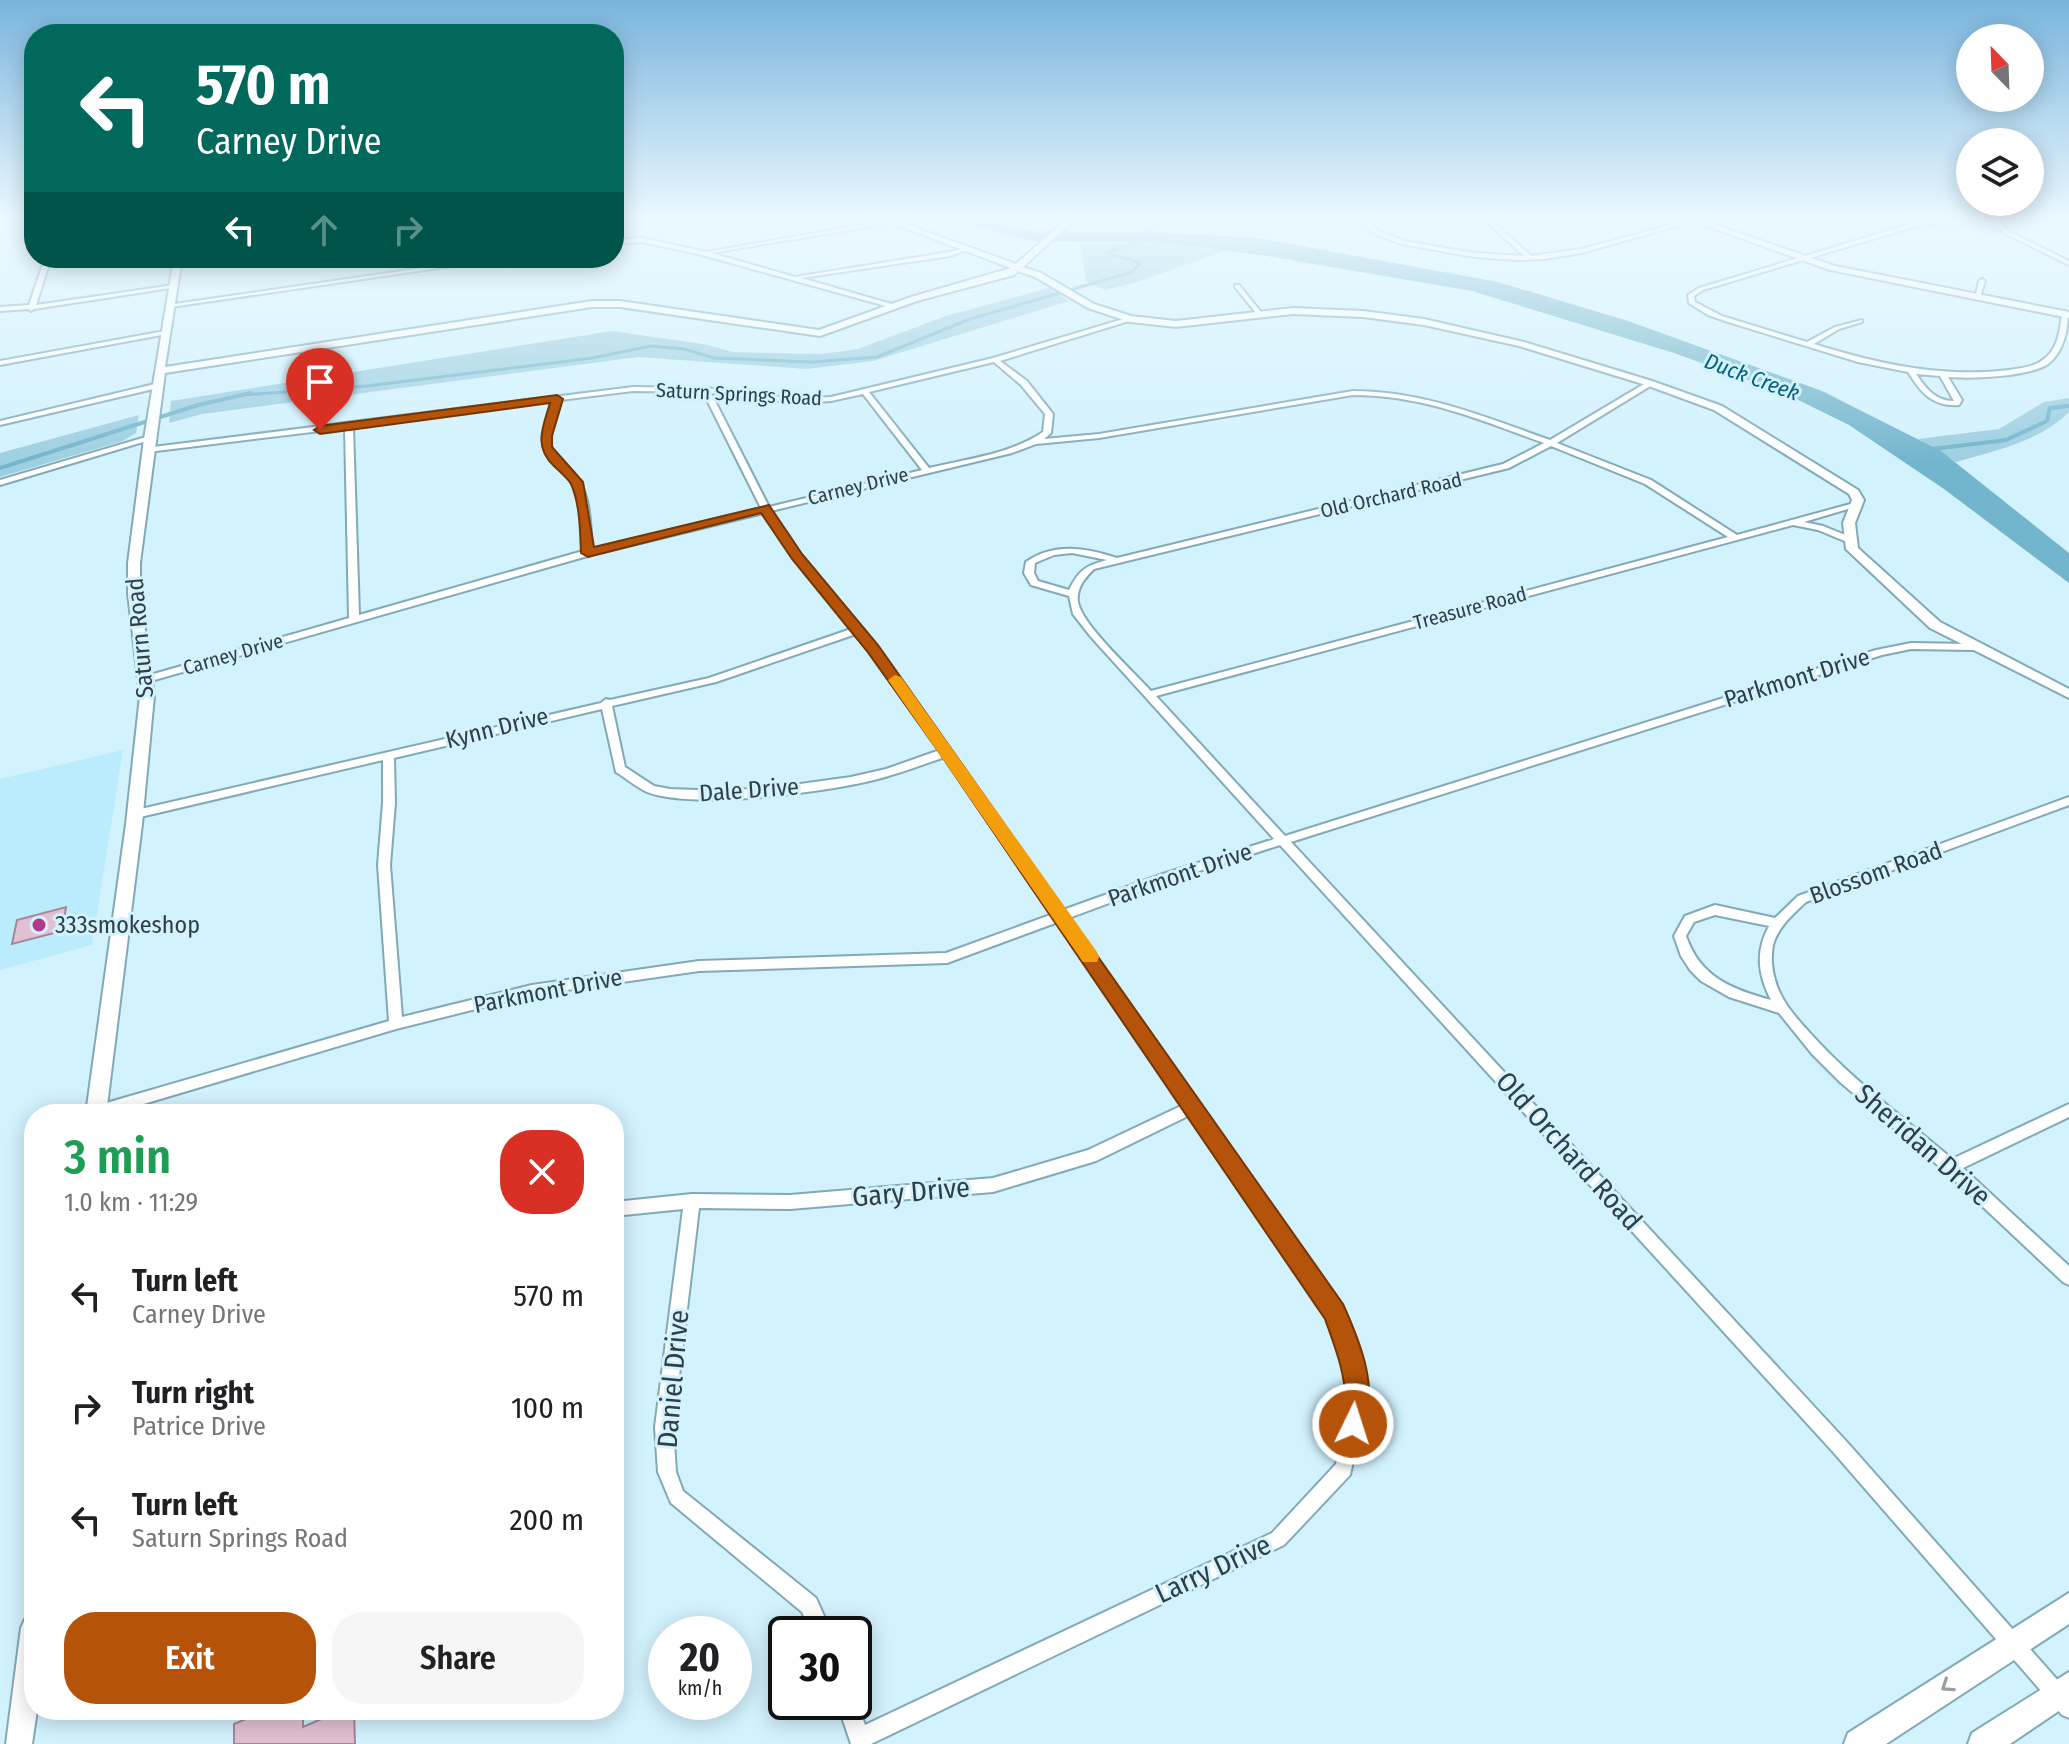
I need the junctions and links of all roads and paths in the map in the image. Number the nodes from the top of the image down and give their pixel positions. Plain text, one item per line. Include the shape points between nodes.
1 (34, 301) edge
2 (80, 301) edge
3 (172, 301) edge
4 (197, 301) edge
5 (877, 301) edge
6 (910, 301) edge
7 (1086, 301) edge
8 (1250, 301) edge
9 (1692, 301) edge
10 (1999, 301) edge
11 (171, 305) junction
12 (893, 306) junction
13 (0, 309) edge
14 (31, 309) junction
15 (1259, 313) junction
16 (2067, 315) edge
17 (1130, 319) junction
18 (1860, 321) dead end
19 (165, 333) junction
20 (1808, 345) junction
21 (995, 360) junction
22 (0, 363) edge
23 (162, 370) junction
24 (1911, 371) junction
25 (1942, 374) junction
26 (1649, 383) junction
27 (159, 385) junction
28 (706, 390) junction
29 (866, 393) junction
30 (557, 399) junction
31 (0, 423) edge
32 (349, 427) junction
33 (150, 438) junction
34 (1035, 442) junction
35 (1551, 443) junction
36 (926, 470) junction
37 (0, 483) edge
38 (1854, 506) junction
39 (765, 508) junction
40 (1791, 523) junction
41 (1734, 537) junction
42 (1850, 540) junction
43 (588, 553) junction
44 (1114, 560) junction
45 (1072, 594) junction
46 (354, 620) junction
47 (855, 631) junction
48 (1973, 647) junction
49 (147, 679) junction
50 (2069, 694) edge
51 (1149, 695) junction
52 (606, 702) junction
53 (947, 752) junction
54 (388, 755) junction
55 (2069, 801) edge
56 (136, 814) junction
57 (1285, 841) junction
58 (1062, 917) junction
59 (1775, 923) junction
60 (1782, 1009) junction
61 (396, 1024) junction
62 (97, 1104) edge
63 (126, 1104) edge
64 (1194, 1106) junction
65 (2069, 1110) edge
66 (1951, 1167) junction
67 (692, 1201) junction
68 (624, 1208) edge
69 (2069, 1277) edge
70 (2069, 1607) edge
71 (814, 1616) edge
72 (2012, 1642) junction
73 (2065, 1696) edge
74 (24, 1705) edge
75 (853, 1720) edge
76 (860, 1741) edge
77 (19, 1744) edge
78 (1859, 1744) edge
79 (1983, 1744) edge

1 - 14 street
2 - 14 street
3 - 11 street, Saturn Road
4 - 11 street
5 - 12 street
6 - 12 street
7 - 17 street
8 - 15 street
9 - 20 street via 1702,310
10 - 16 street
11 - 19 street, Saturn Road
12 - 23 street via 820,333 592,304
13 - 14 street
15 - 17 street via 1176,324
15 - 26 street via 1326,312 1424,322 1521,344
16 - 25 street via 2061,342 2049,360 2010,372
17 - 21 street, Saturn Springs Road
18 - 20 street
19 - 22 street
19 - 23 street, Saturn Road
20 - 24 street
21 - 29 street, Saturn Springs Road
21 - 34 street via 1024,383 1049,414 1047,433
23 - 27 street, Saturn Road
24 - 25 street
24 - 25 street via 1932,400 1956,403
26 - 35 street, Old Orchard Road
26 - 38 street via 1718,408 1766,435 1854,492
27 - 31 street
27 - 33 street, Saturn Road
28 - 29 street, Saturn Springs Road via 796,401
28 - 30 street, Saturn Springs Road via 633,389
28 - 39 street, Larry Drive
29 - 36 street
30 - 32 street, Saturn Springs Road
30 - 43 street via 546,447 577,482
32 - 33 street, Saturn Springs Road
32 - 46 street
33 - 37 street, Saturn Springs Road
33 - 49 street, Saturn Road via 134,563
34 - 35 street, Carney Drive via 1353,393 1383,393 1441,404
34 - 36 street, Carney Drive
35 - 41 street, Carney Drive via 1648,482
35 - 44 street, Old Orchard Road via 1506,466 1464,478
36 - 39 street, Carney Drive
38 - 40 street, Treasure Road
38 - 42 street via 1848,515
39 - 43 street, Carney Drive
39 - 47 street, Larry Drive
40 - 41 street, Treasure Road
40 - 42 street, Treasure Road
41 - 51 street, Treasure Road
42 - 48 street via 1878,576
43 - 46 street, Carney Drive
44 - 45 street, Old Orchard Road via 1091,567 1077,579
44 - 45 street, Old Orchard Road via 1084,549 1045,554 1031,562 1034,583
45 - 51 street, Old Orchard Road via 1074,609
46 - 49 street, Carney Drive
47 - 52 street, Kynn Drive via 712,680
47 - 53 street, Larry Drive
48 - 50 street
48 - 57 street, Parkmont Drive via 1911,646 1880,652
49 - 56 street, Saturn Road
51 - 57 street, Old Orchard Road
52 - 53 street, Dale Drive via 620,769 649,788 671,793 698,796 828,784 872,777
52 - 54 street, Kynn Drive
53 - 58 street, Larry Drive
54 - 56 street, Kynn Drive
54 - 61 street via 384,865
55 - 59 street, Blossom Road via 1802,899
56 - 62 street, Saturn Road
57 - 58 street, Parkmont Drive
57 - 72 street, Old Orchard Road
58 - 61 street, Parkmont Drive via 947,958 699,966 532,990
58 - 64 street, Larry Drive
59 - 60 street via 1766,947 1766,973
59 - 60 street via 1715,910 1689,919 1680,936 1683,952 1698,972 1732,995
60 - 66 street, Sheridan Drive via 1837,1072
61 - 63 street, Parkmont Drive
64 - 67 street, Gary Drive via 1091,1156 993,1185 790,1202
64 - 76 street, Larry Drive via 1335,1313 1352,1360 1358,1401 1344,1469 1278,1539
65 - 66 street
66 - 69 street, Sheridan Drive
67 - 68 street, Gary Drive
67 - 71 street, Daniel Drive via 664,1427 667,1472 677,1497 809,1605
70 - 72 main road
72 - 73 street, Old Orchard Road
72 -> 78 main road
73 - 79 main road
74 - 77 street
75 - 76 street

